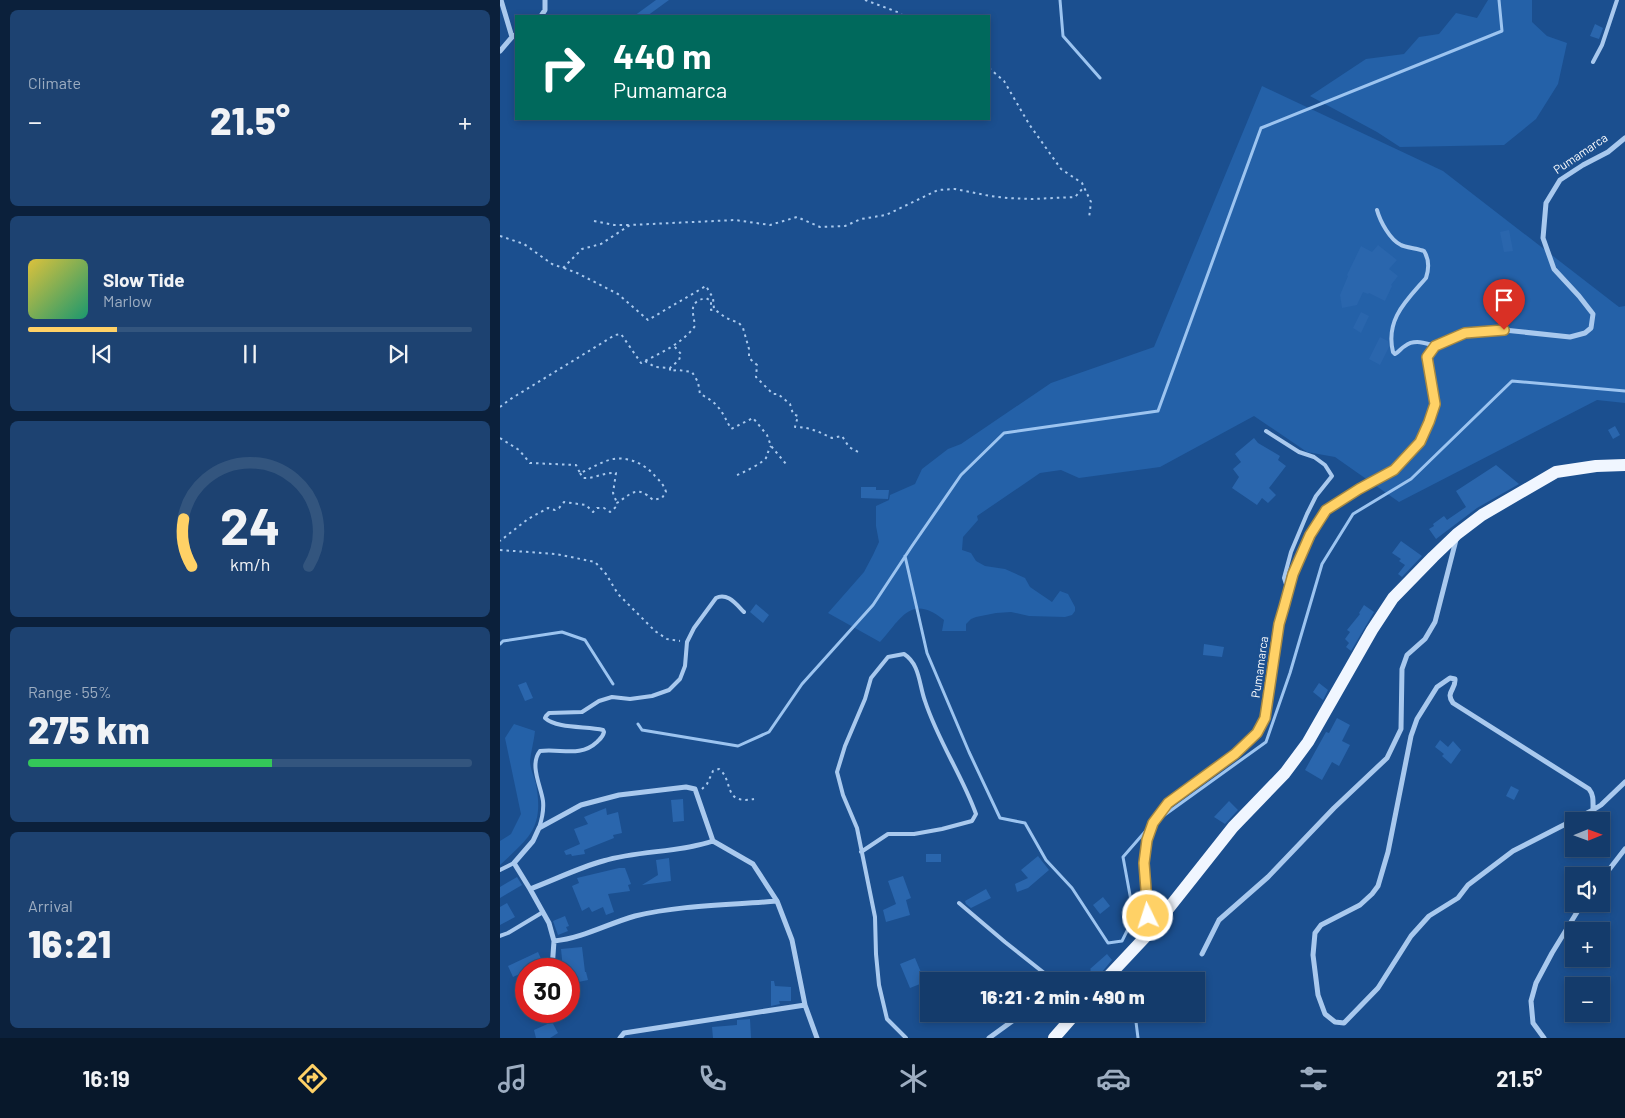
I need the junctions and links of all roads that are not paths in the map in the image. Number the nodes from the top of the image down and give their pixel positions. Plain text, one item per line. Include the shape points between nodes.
1 (501, 0) edge
2 (545, 0) edge
3 (1617, 0) edge
4 (542, 15) edge
5 (514, 36) edge
6 (500, 51) edge
7 (1593, 62) dead end
8 (1625, 138) edge
9 (1377, 210) dead end
10 (1435, 346) junction
11 (1266, 431) dead end
12 (1625, 465) edge
13 (1458, 534) junction
14 (1288, 591) junction
15 (744, 612) dead end
16 (1401, 729) junction
17 (1410, 736) junction
18 (1625, 782) edge
19 (1593, 810) junction
20 (539, 828) junction
21 (713, 841) junction
22 (1625, 849) edge
23 (861, 852) junction
24 (514, 863) junction
25 (1610, 868) edge
26 (500, 870) edge
27 (530, 889) junction
28 (777, 901) junction
29 (959, 903) dead end
30 (542, 912) junction
31 (1577, 912) edge
32 (1149, 933) junction
33 (500, 936) edge
34 (554, 942) junction
35 (1202, 954) dead end
36 (553, 958) edge
37 (1043, 972) edge
38 (1112, 972) edge
39 (805, 1005) junction
40 (1011, 1022) edge
41 (1068, 1022) edge
42 (620, 1038) edge
43 (817, 1038) edge
44 (906, 1038) edge
45 (990, 1038) edge
46 (1054, 1038) edge
47 (1544, 1038) edge

1 - 5 street
2 - 4 street
3 - 7 lane
5 - 6 street
8 - 10 street, Pumamarca via 1608,152 1560,180 1546,203 1543,238 1554,269 1593,314 1591,328 1570,337 1504,330 1465,333
9 - 10 lane via 1381,223 1401,246 1424,250 1428,257 1426,278 1403,303 1392,327 1393,352 1398,353 1413,343
10 - 14 street, Pumamarca via 1427,357 1435,404 1420,442 1394,470 1326,510 1310,535
11 - 14 lane via 1299,452 1314,456 1332,476 1306,514 1291,552 1284,578
12 - 13 main road via 1556,472 1482,515
13 - 16 street via 1435,622 1425,640 1407,656 1402,669
13 - 32 main road via 1393,598 1308,742 1285,774 1233,828
14 - 32 street, Pumamarca via 1279,624 1265,718 1257,733 1235,754 1168,803 1153,823 1144,863
15 - 20 lane via 726,596 716,598 694,628 687,642 685,666 669,690 630,699 612,697 582,712 549,713 546,716 549,722 598,728 604,732 590,749 546,750 536,756 543,800
16 - 17 street
16 - 35 street via 1387,758 1268,877 1219,920
17 - 19 street via 1438,687 1453,678 1456,681 1450,699 1453,703 1589,789
17 - 19 street via 1388,852 1378,886 1360,905 1321,925 1315,933 1313,955 1318,995 1325,1014 1335,1022 1344,1023 1378,988 1411,936 1429,916 1458,898 1468,885 1513,851
18 - 19 street
20 - 21 street via 581,805 619,795 686,787 694,789
20 - 24 street via 533,841
21 - 27 street via 603,861
21 - 28 street via 753,864
22 - 25 street
23 - 23 lane via 857,828 837,772 871,678 888,657 904,654 912,659 935,727 976,814 972,821 942,829 888,834
23 - 44 lane via 875,917 879,985 887,1019
24 - 26 lane
24 - 27 street
27 - 30 street
28 - 34 street via 670,910 634,917 576,938
28 - 39 street via 792,940
29 - 37 lane
30 - 33 lane
30 - 34 street
31 - 47 street via 1536,983 1531,1001 1533,1023
32 - 38 main road
34 - 36 street
39 - 42 street via 624,1034
39 - 43 street
40 - 45 street
41 - 46 main road

